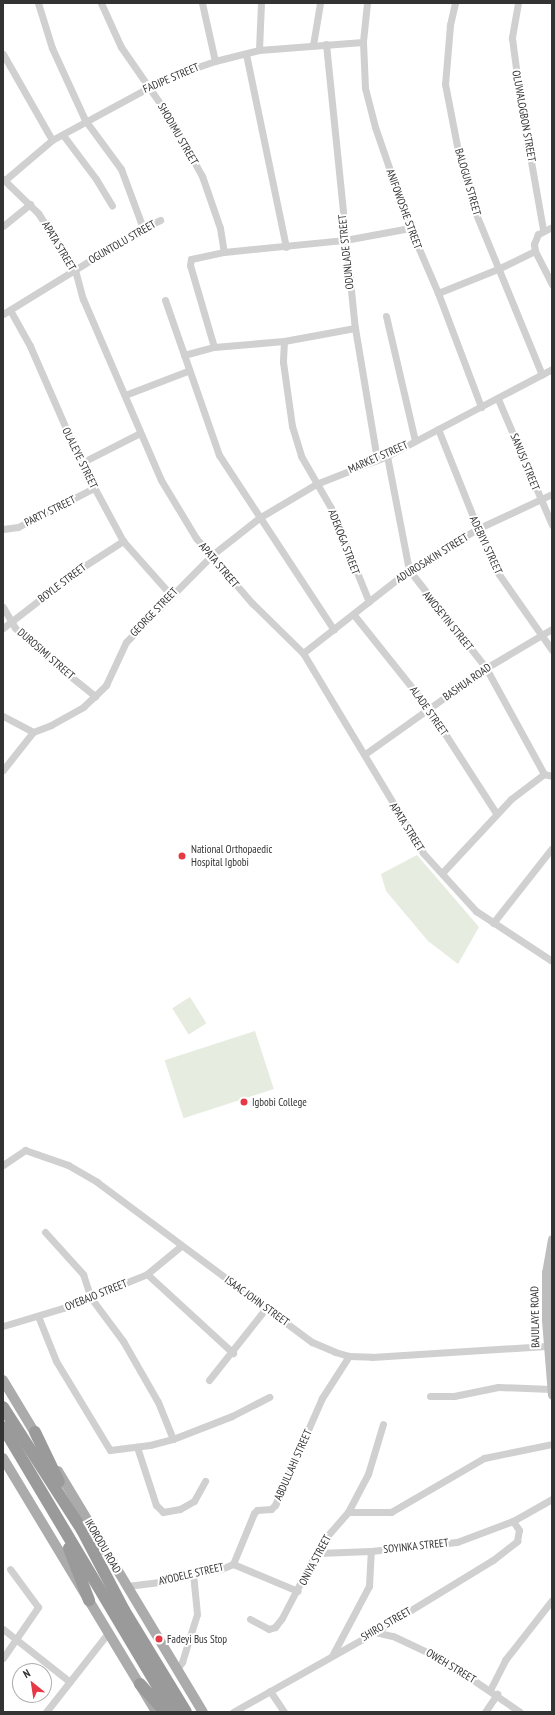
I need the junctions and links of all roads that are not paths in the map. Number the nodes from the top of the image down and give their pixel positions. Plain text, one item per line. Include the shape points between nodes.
1 (38, 3) edge
2 (101, 3) edge
3 (202, 3) edge
4 (261, 3) edge
5 (320, 3) edge
6 (367, 3) edge
7 (455, 3) edge
8 (518, 3) edge
9 (363, 42) junction
10 (326, 44) junction
11 (313, 45) junction
12 (260, 50) junction
13 (3, 54) edge
14 (246, 54) junction
15 (214, 61) junction
16 (149, 86) junction
17 (85, 120) junction
18 (63, 136) junction
19 (52, 140) junction
20 (4, 180) edge
21 (30, 204) junction
22 (112, 206) dead end
23 (160, 220) dead end
24 (3, 226) edge
25 (552, 227) edge
26 (143, 228) junction
27 (410, 228) junction
28 (543, 229) junction
29 (345, 240) junction
30 (286, 247) junction
31 (224, 252) junction
32 (535, 252) junction
33 (500, 268) junction
34 (75, 270) junction
35 (552, 285) edge
36 (438, 293) junction
37 (165, 300) dead end
38 (10, 310) junction
39 (3, 314) edge
40 (386, 316) dead end
41 (355, 328) junction
42 (284, 341) junction
43 (214, 347) junction
44 (184, 355) junction
45 (552, 369) edge
46 (188, 371) junction
47 (542, 374) junction
48 (126, 395) junction
49 (498, 399) junction
50 (481, 407) junction
51 (438, 429) junction
52 (140, 433) junction
53 (416, 441) junction
54 (387, 456) junction
55 (377, 459) junction
56 (81, 463) junction
57 (316, 484) junction
58 (94, 488) junction
59 (552, 494) edge
60 (541, 500) junction
61 (259, 518) junction
62 (552, 525) edge
63 (3, 529) edge
64 (477, 530) junction
65 (123, 541) junction
66 (212, 555) junction
67 (409, 570) junction
68 (170, 594) junction
69 (369, 602) junction
70 (3, 607) edge
71 (354, 615) junction
72 (11, 621) junction
73 (3, 628) edge
74 (552, 629) edge
75 (334, 630) junction
76 (543, 634) junction
77 (552, 650) edge
78 (303, 653) junction
79 (486, 668) junction
80 (95, 696) junction
81 (429, 709) junction
82 (3, 716) edge
83 (33, 732) junction
84 (365, 754) junction
85 (3, 770) edge
86 (544, 774) junction
87 (552, 776) edge
88 (496, 813) junction
89 (552, 848) edge
90 (442, 873) junction
91 (490, 921) junction
92 (552, 961) edge
93 (3, 1165) edge
94 (45, 1232) dead end
95 (552, 1239) edge
96 (181, 1246) junction
97 (147, 1274) junction
98 (91, 1298) junction
99 (266, 1308) junction
100 (38, 1316) junction
101 (3, 1326) edge
102 (547, 1346) junction
103 (232, 1353) junction
104 (349, 1356) junction
105 (551, 1372) edge
106 (3, 1380) edge
107 (209, 1380) dead end
108 (551, 1392) edge
109 (430, 1396) dead end
110 (269, 1397) dead end
111 (3, 1407) edge
112 (383, 1424) dead end
113 (3, 1427) edge
114 (35, 1432) junction
115 (173, 1439) junction
116 (552, 1444) edge
117 (137, 1448) junction
118 (3, 1458) edge
119 (205, 1481) dead end
120 (552, 1499) edge
121 (348, 1512) junction
122 (58, 1517) junction
123 (513, 1522) junction
124 (82, 1530) junction
125 (371, 1551) junction
126 (318, 1553) junction
127 (232, 1564) junction
128 (10, 1569) dead end
129 (193, 1573) junction
130 (126, 1586) junction
131 (298, 1591) junction
132 (89, 1600) junction
133 (552, 1600) edge
134 (250, 1619) dead end
135 (3, 1629) edge
136 (375, 1632) junction
137 (108, 1633) junction
138 (17, 1640) junction
139 (332, 1655) junction
140 (3, 1658) edge
141 (177, 1669) junction
142 (70, 1682) junction
143 (140, 1684) junction
144 (490, 1690) junction
145 (270, 1691) junction
146 (497, 1694) junction
147 (152, 1710) edge
148 (46, 1712) edge
149 (165, 1712) edge
150 (173, 1712) edge
151 (186, 1712) edge
152 (204, 1712) edge
153 (233, 1712) edge
154 (284, 1712) edge
155 (485, 1712) edge
156 (520, 1712) edge

1 - 17 street via 52,48
2 - 16 street, SHODIMU STREET via 121,47
3 - 15 street
4 - 12 street
5 - 11 street
6 - 9 street, ANIFOWOSHE STREET
7 - 33 street, BALOGUN STREET via 450,25 445,84 458,151 474,209
8 - 28 street, OLUWALOGBON STREET via 512,38
9 - 10 street, FADIPE STREET
9 - 27 street, ANIFOWOSHE STREET via 365,88 375,127
10 - 11 street, FADIPE STREET
10 - 29 street, ODUNLADE STREET
11 - 12 street, FADIPE STREET
12 - 14 street, FADIPE STREET
13 - 19 street
14 - 15 street, FADIPE STREET
14 - 30 street
15 - 16 street, FADIPE STREET
16 - 17 street, FADIPE STREET
16 - 31 street, SHODIMU STREET via 202,176 220,228
17 - 18 street, FADIPE STREET
17 - 26 street via 121,169
18 - 19 street, FADIPE STREET
18 - 22 street via 96,179
19 - 20 street, FADIPE STREET
20 - 21 street, APATA STREET
21 - 24 street
21 - 34 street, APATA STREET via 50,228
23 - 26 street, OGUNTOLU STREET
25 - 28 street
26 - 34 street, OGUNTOLU STREET
27 - 29 street
27 - 36 street, ANIFOWOSHE STREET
28 - 32 street via 535,240
29 - 30 street
29 - 41 street, ODUNLADE STREET
30 - 31 street
31 - 43 street via 191,259 189,262
32 - 33 street
32 - 35 street
33 - 36 street
33 - 47 street, BALOGUN STREET
34 - 38 street, OGUNTOLU STREET
34 - 48 street, APATA STREET via 83,299
36 - 50 street, ANIFOWOSHE STREET
37 - 44 street
38 - 39 street, OGUNTOLU STREET
38 - 56 street, OLALEYE STREET via 30,346
40 - 53 street
41 - 42 street
41 - 55 street, ODUNLADE STREET
42 - 43 street
42 - 57 street, ADEKOGA STREET via 283,362 292,426 301,456
43 - 44 street
44 - 46 street
45 - 47 street, MARKET STREET
46 - 48 street
46 - 61 street via 219,455
47 - 49 street, MARKET STREET
48 - 52 street, APATA STREET
49 - 50 street, MARKET STREET
49 - 60 street, SANUSI STREET
50 - 51 street, MARKET STREET
51 - 53 street, MARKET STREET
51 - 64 street, ADEBIYI STREET
52 - 56 street
52 - 66 street, APATA STREET via 173,500 196,538
53 - 54 street, MARKET STREET
54 - 55 street, MARKET STREET
54 - 67 street, AWOSEYIN STREET
55 - 57 street, MARKET STREET
56 - 58 street, OLALEYE STREET
57 - 61 street, MARKET STREET
57 - 69 street, ADEKOGA STREET via 331,508
58 - 63 street, PARTY STREET via 18,527
58 - 65 street, OLALEYE STREET
59 - 60 street, ADUROSAKIN STREET
60 - 62 street, SANUSI STREET
60 - 64 street, ADUROSAKIN STREET
61 - 66 street, MARKET STREET
61 - 75 street
64 - 67 street, ADUROSAKIN STREET
64 - 76 street, ADEBIYI STREET via 498,573
65 - 68 street, OLALEYE STREET
65 - 72 street, BOYLE STREET via 78,570
66 - 68 street, GEORGE STREET
66 - 78 street, APATA STREET via 252,603
67 - 69 street, ADUROSAKIN STREET
67 - 79 street, AWOSEYIN STREET
68 - 80 street, GEORGE STREET via 126,642 106,685
69 - 71 street, ADUROSAKIN STREET
70 - 72 street, DUROSIMI STREET
71 - 75 street, ADUROSAKIN STREET
71 - 81 street, ALADE STREET
72 - 73 street, BOYLE STREET
72 - 80 street, DUROSIMI STREET via 54,663
74 - 76 street, BASHUA ROAD
75 - 78 street, ADUROSAKIN STREET
76 - 77 street, ADEBIYI STREET
76 - 79 street, BASHUA ROAD
78 - 84 street, APATA STREET via 330,702
79 - 81 street, BASHUA ROAD
79 - 86 street, AWOSEYIN STREET
80 - 83 street, GEORGE STREET via 83,707 52,725
81 - 84 street, BASHUA ROAD
81 - 88 street, ALADE STREET
82 - 83 street
83 - 85 street
84 - 90 street, APATA STREET via 407,830 423,853
86 - 87 street
86 - 88 street
88 - 90 street
89 - 91 street
90 - 91 street, APATA STREET
91 - 92 street, APATA STREET via 529,943
93 - 96 street, ISAAC JOHN STREET via 25,1150 68,1165 97,1182
94 - 98 street via 79,1268
95 - 102 street, BAJULAYE ROAD via 546,1272
96 - 97 street, OYEBAJO STREET
96 - 99 street, ISAAC JOHN STREET
97 - 98 street, OYEBAJO STREET
97 - 103 street
98 - 100 street, OYEBAJO STREET
98 - 115 street via 141,1370
99 - 103 street
99 - 104 street, ISAAC JOHN STREET via 312,1342
100 - 101 street, OYEBAJO STREET
100 - 117 street via 56,1361 106,1447 110,1450
102 - 104 street, ISAAC JOHN STREET via 372,1357
102 - 105 street, BAJULAYE ROAD
103 - 107 street
104 - 127 street, ABDULLAHI STREET via 322,1398 275,1505 271,1509 257,1510 254,1513
105 - 108 street, BAJULAYE ROAD
106 - 114 main road, IKORODU ROAD
108 - 109 street via 498,1387 454,1396
110 - 115 street via 232,1416
111 - 124 highway, IKORODU ROAD
112 - 121 street, ONIYA STREET via 372,1465
113 - 122 highway
114 - 124 highway
114 - 130 main road, IKORODU ROAD
115 - 117 street
116 - 121 street via 484,1458 392,1512
117 - 119 street via 156,1505 163,1512 180,1510 194,1501
118 - 132 main road
120 - 123 street, SOYINKA STREET
121 - 126 street, ONIYA STREET via 327,1534
122 - 132 highway
122 - 150 highway
123 - 125 street, SOYINKA STREET via 457,1542
123 - 136 street, SHIRO STREET via 519,1530 519,1536 508,1550
124 - 151 highway, IKORODU ROAD via 124,1610
125 - 126 street, SOYINKA STREET
125 - 139 street via 369,1586
126 - 131 street, ONIYA STREET
127 - 129 street, AYODELE STREET via 221,1569
127 - 131 street, AYODELE STREET
128 - 138 street via 38,1606
129 - 130 street, AYODELE STREET via 162,1582
129 - 141 street via 197,1614 182,1662
130 - 141 main road, IKORODU ROAD
131 - 134 street, ONIYA STREET via 275,1627 266,1629
132 - 137 main road
133 - 144 street via 505,1660
135 - 138 street
136 - 139 street, SHIRO STREET
136 - 144 street, OWEH STREET via 393,1636 420,1648
137 - 142 street
137 - 143 main road
138 - 140 street
138 - 142 street
139 - 145 street, SHIRO STREET
141 - 152 main road, IKORODU ROAD
142 - 148 street
143 - 147 main road
143 - 149 highway
144 - 146 street, OWEH STREET
145 - 153 street, SHIRO STREET
145 - 154 street
146 - 155 street
146 - 156 street, OWEH STREET

